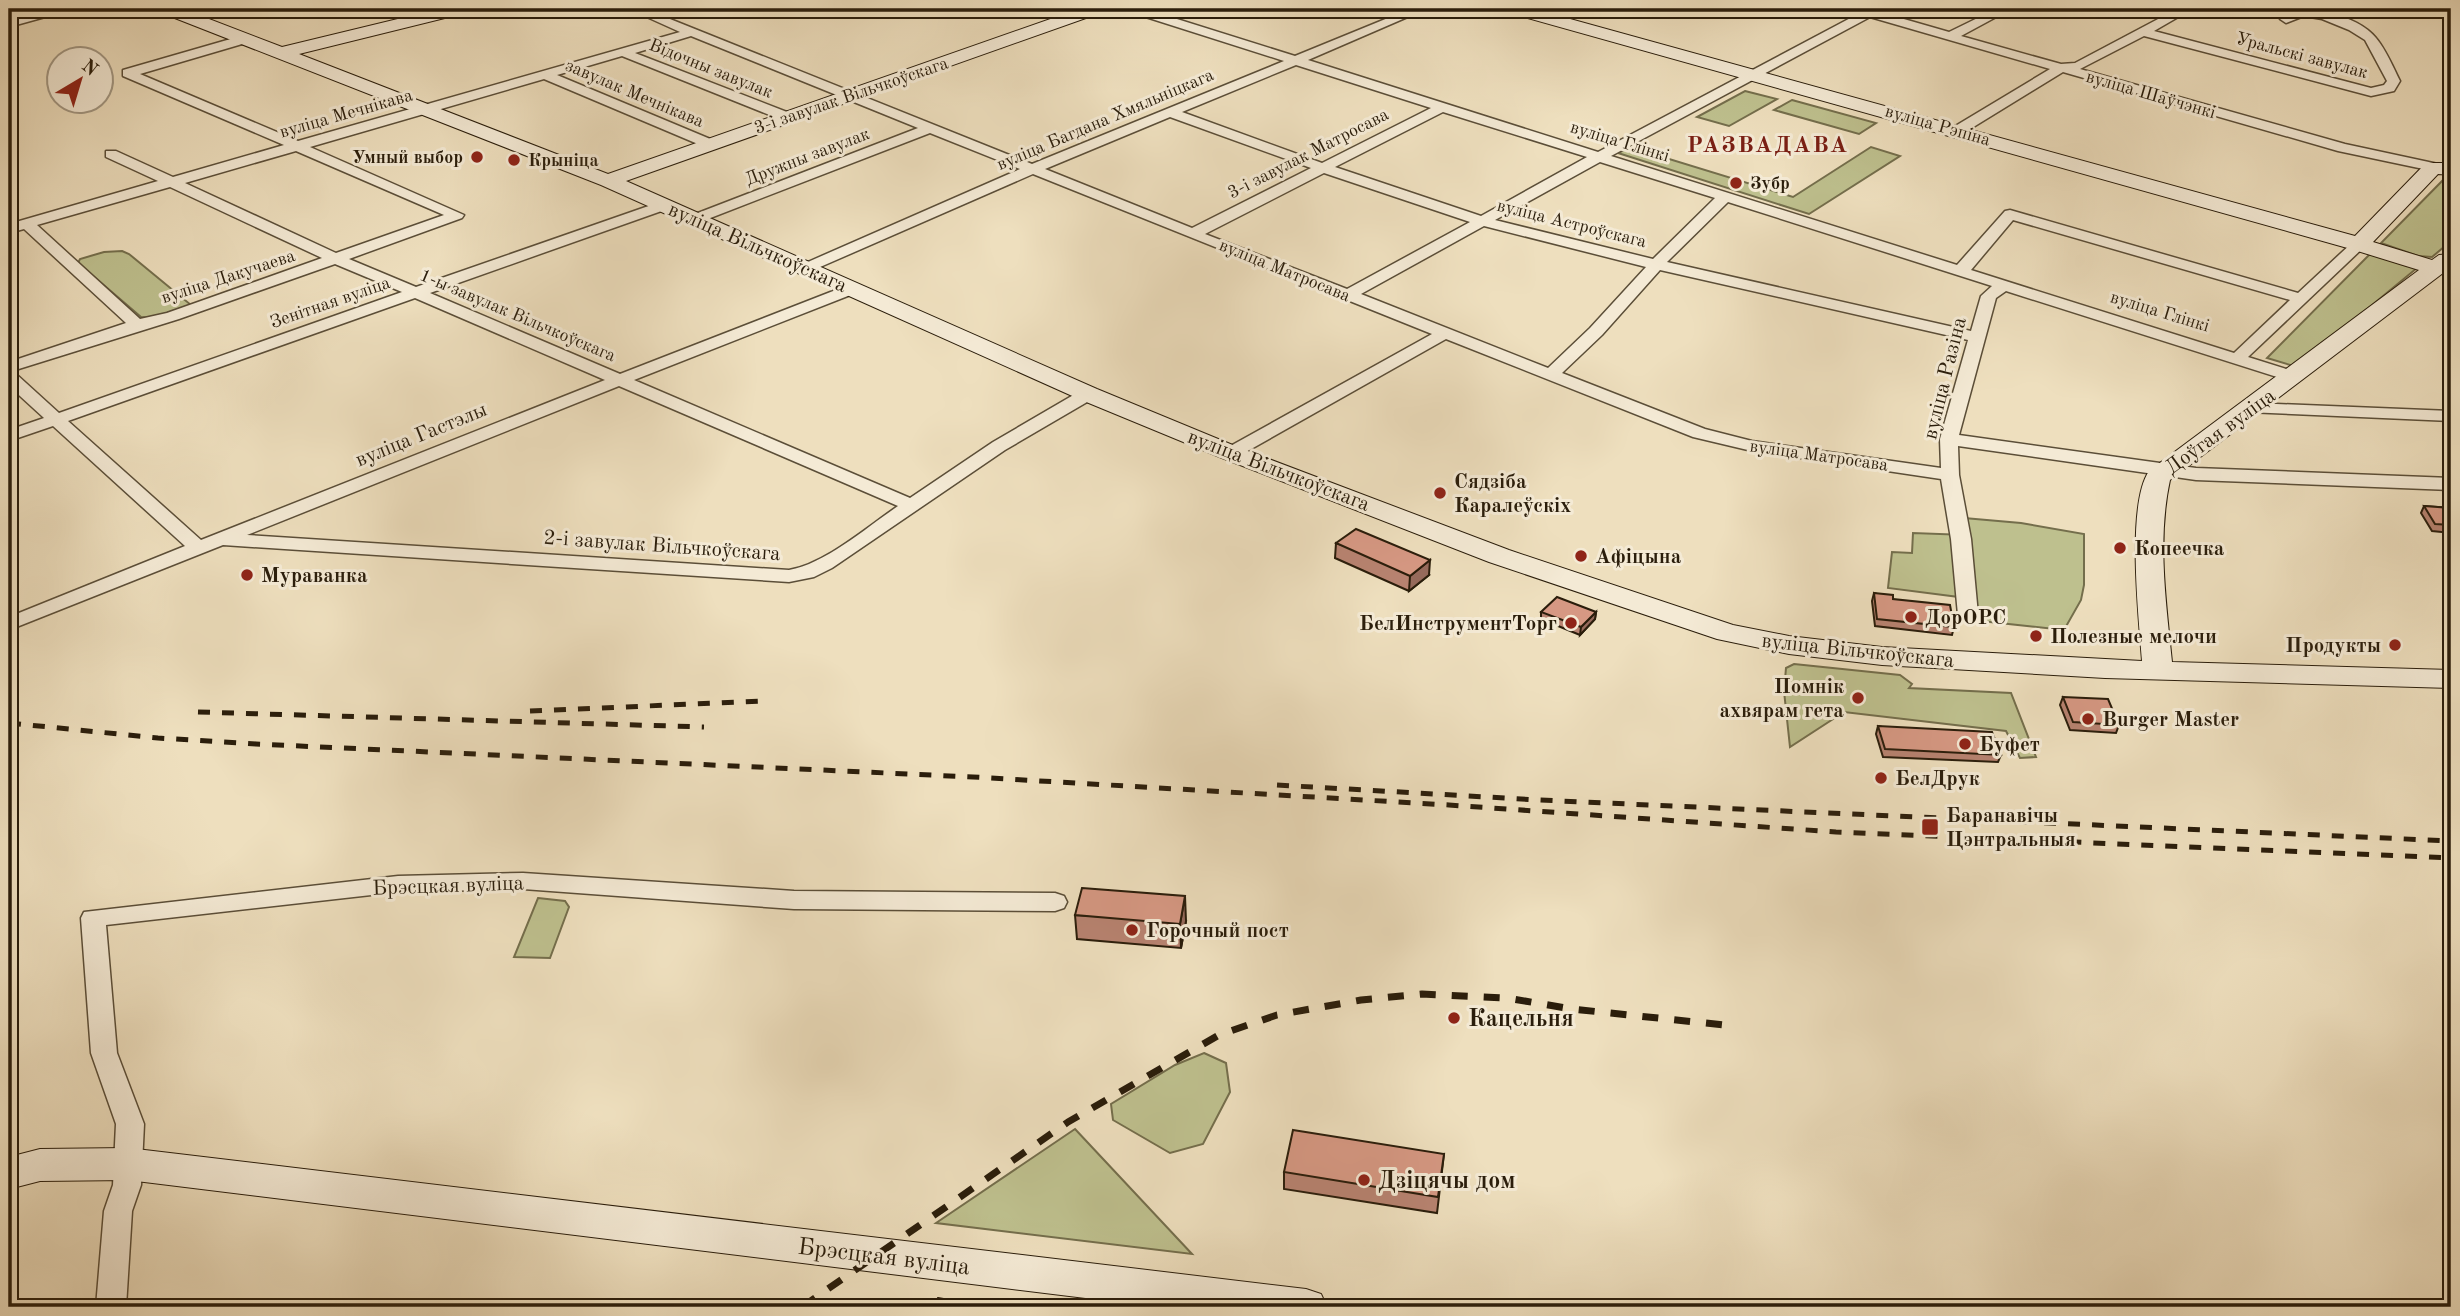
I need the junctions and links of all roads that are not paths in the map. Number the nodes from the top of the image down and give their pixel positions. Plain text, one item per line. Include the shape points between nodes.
1 (68, 9) edge
2 (168, 9) edge
3 (459, 9) edge
4 (635, 9) edge
5 (1094, 9) edge
6 (1134, 9) edge
7 (1420, 9) edge
8 (1516, 9) edge
9 (1853, 9) edge
10 (2005, 9) edge
11 (2186, 9) edge
12 (1870, 13) junction
13 (2286, 19) dead end
14 (9, 23) edge
15 (692, 32) junction
16 (2144, 32) junction
17 (1951, 36) junction
18 (245, 39) junction
19 (622, 52) junction
20 (281, 53) junction
21 (1297, 61) junction
22 (2061, 68) junction
23 (1753, 74) junction
24 (546, 75) junction
25 (851, 95) junction
26 (1442, 107) junction
27 (427, 110) junction
28 (1169, 112) junction
29 (787, 117) junction
30 (933, 127) junction
31 (1957, 131) junction
32 (710, 144) junction
33 (299, 147) junction
34 (111, 154) dead end
35 (1601, 157) junction
36 (1321, 167) junction
37 (2442, 168) edge
38 (1033, 169) junction
39 (608, 181) junction
40 (171, 183) junction
41 (1726, 197) junction
42 (664, 205) junction
43 (695, 219) junction
44 (1482, 221) junction
45 (27, 224) junction
46 (9, 229) edge
47 (1193, 234) junction
48 (2359, 244) junction
49 (337, 259) junction
50 (1657, 263) junction
51 (2446, 266) edge
52 (806, 268) junction
53 (1961, 271) junction
54 (2004, 285) junction
55 (852, 289) junction
56 (415, 292) junction
57 (1348, 295) junction
58 (2300, 298) junction
59 (137, 325) junction
60 (1446, 333) junction
61 (1976, 337) junction
62 (2238, 358) junction
63 (9, 367) edge
64 (1550, 374) junction
65 (9, 377) edge
66 (2293, 377) junction
67 (619, 379) junction
68 (1088, 394) junction
69 (2253, 408) junction
70 (2451, 416) edge
71 (56, 419) junction
72 (9, 436) edge
73 (1949, 439) junction
74 (1231, 453) junction
75 (2165, 469) junction
76 (1950, 475) junction
77 (2451, 484) edge
78 (912, 505) junction
79 (223, 539) junction
80 (199, 548) junction
81 (1968, 615) dead end
82 (9, 624) edge
83 (2158, 671) junction
84 (2451, 679) edge
85 (1055, 902) dead end
86 (128, 1164) junction
87 (9, 1173) edge
88 (1282, 1306) edge
89 (111, 1307) edge

1 - 14 street
2 - 18 main road, вуліца Вільчкоўскага
3 - 20 main road
4 - 15 street, вуліца Матросава
5 - 25 main road, 3-і завулак Вільчкоўскага
6 - 21 street, вуліца Глінкі
7 - 21 street, вуліца Багдана Хмяльніцкага
8 - 23 main road, вуліца Рэпіна
9 - 12 street, вуліца Шаўчэнкі
10 - 17 street
11 - 16 street
12 - 17 street, вуліца Шаўчэнкі
12 - 23 street
13 - 16 street, Уральскі завулак via 2303,12 2353,27 2370,38 2394,81 2389,88 2371,92
15 - 19 street, вуліца Мечнікава
15 - 25 street, вуліца Матросава
16 - 22 street via 2078,66
17 - 22 street, вуліца Шаўчэнкі
18 - 20 main road, вуліца Вільчкоўскага
18 - 33 street via 128,74
19 - 24 street, вуліца Мечнікава
19 - 29 street, Відочны завулак
20 - 27 main road, вуліца Вільчкоўскага
21 - 26 street, вуліца Глінкі
21 - 28 street, вуліца Багдана Хмяльніцкага
22 - 31 street
22 - 37 street, вуліца Шаўчэнкі via 2343,148
23 - 31 main road, вуліца Рэпіна
23 - 35 street
24 - 27 street, вуліца Мечнікава
24 - 32 street, завулак Мечнікава
25 - 29 main road, 3-і завулак Вільчкоўскага
25 - 30 street, вуліца Матросава
26 - 35 street, вуліца Глінкі
26 - 36 street, 3-і завулак Матросава
27 - 33 street, вуліца Мечнікава
27 - 39 main road, вуліца Вільчкоўскага
28 - 36 street, вуліца Астроўскага
28 - 38 street, вуліца Багдана Хмяльніцкага
29 - 32 main road, 3-і завулак Вільчкоўскага
30 - 38 street, вуліца Матросава
30 - 43 street, Дружны завулак
31 - 48 main road, вуліца Рэпіна
32 - 39 main road, 3-і завулак Вільчкоўскага
33 - 40 street, вуліца Мечнікава
33 - 49 street, вуліца Дакучаева via 457,215
34 - 40 street, 1-ы завулак Вільчкоўскага
35 - 41 street, вуліца Глінкі
35 - 44 street
36 - 44 street, вуліца Астроўскага
36 - 47 street, 3-і завулак Матросава
37 - 48 main road
38 - 47 street, вуліца Матросава
38 - 52 street, вуліца Багдана Хмяльніцкага
39 - 42 main road, вуліца Вільчкоўскага
40 - 45 street, вуліца Мечнікава
40 - 49 street, 1-ы завулак Вільчкоўскага
41 - 50 street
41 - 53 street, вуліца Глінкі
42 - 43 main road, вуліца Вільчкоўскага
42 - 56 street, Зенітная вуліца
43 - 52 main road, вуліца Вільчкоўскага
44 - 50 street, вуліца Астроўскага
44 - 57 street
45 - 46 street, вуліца Мечнікава
45 - 59 street
47 - 57 street, вуліца Матросава
48 - 51 main road, Доўгая вуліца
48 - 58 street
49 - 56 street, 1-ы завулак Вільчкоўскага
49 - 59 street, вуліца Дакучаева
50 - 61 street, вуліца Астроўскага
50 - 64 street via 1577,353
51 - 66 main road, Доўгая вуліца
52 - 55 main road, вуліца Вільчкоўскага
53 - 54 street, вуліца Глінкі
53 - 58 street via 2010,214
54 - 61 street, вуліца Разіна via 1989,296
54 - 62 street, вуліца Глінкі
55 - 67 street, вуліца Гастэлы
55 - 68 main road, вуліца Вільчкоўскага
56 - 67 street, 1-ы завулак Вільчкоўскага
56 - 71 street, Зенітная вуліца
57 - 60 street, вуліца Матросава
58 - 62 street
59 - 63 street, вуліца Дакучаева
60 - 64 street, вуліца Матросава
60 - 74 street
61 - 73 street, вуліца Разіна
62 - 66 street, вуліца Глінкі
64 - 76 street, вуліца Матросава via 1699,433 1737,443
65 - 71 street
66 - 69 main road, Доўгая вуліца
67 - 78 street, 1-ы завулак Вільчкоўскага
67 - 79 street, вуліца Гастэлы
68 - 74 main road, вуліца Вільчкоўскага
68 - 78 street, 2-і завулак Вільчкоўскага
69 - 70 street
69 - 75 main road, Доўгая вуліца
71 - 72 street, Зенітная вуліца
71 - 80 street
73 - 75 street
73 - 76 street, вуліца Разіна
74 - 83 main road, вуліца Вільчкоўскага via 1568,580 1751,638 1856,654
75 - 77 street
75 - 83 main road, Доўгая вуліца via 2154,487 2149,569
76 - 81 street, вуліца Разіна
78 - 79 street, 2-і завулак Вільчкоўскага via 824,564 789,576
79 - 80 street, вуліца Гастэлы
80 - 82 street, вуліца Гастэлы
83 - 84 main road, вуліца Вільчкоўскага
85 - 86 street, Брэсцкая вуліца via 794,900 523,881 398,884 93,918 104,1053 130,1124
86 - 87 main road, Брэсцкая вуліца via 40,1165
86 - 88 main road, Брэсцкая вуліца
86 - 89 street via 118,1212

